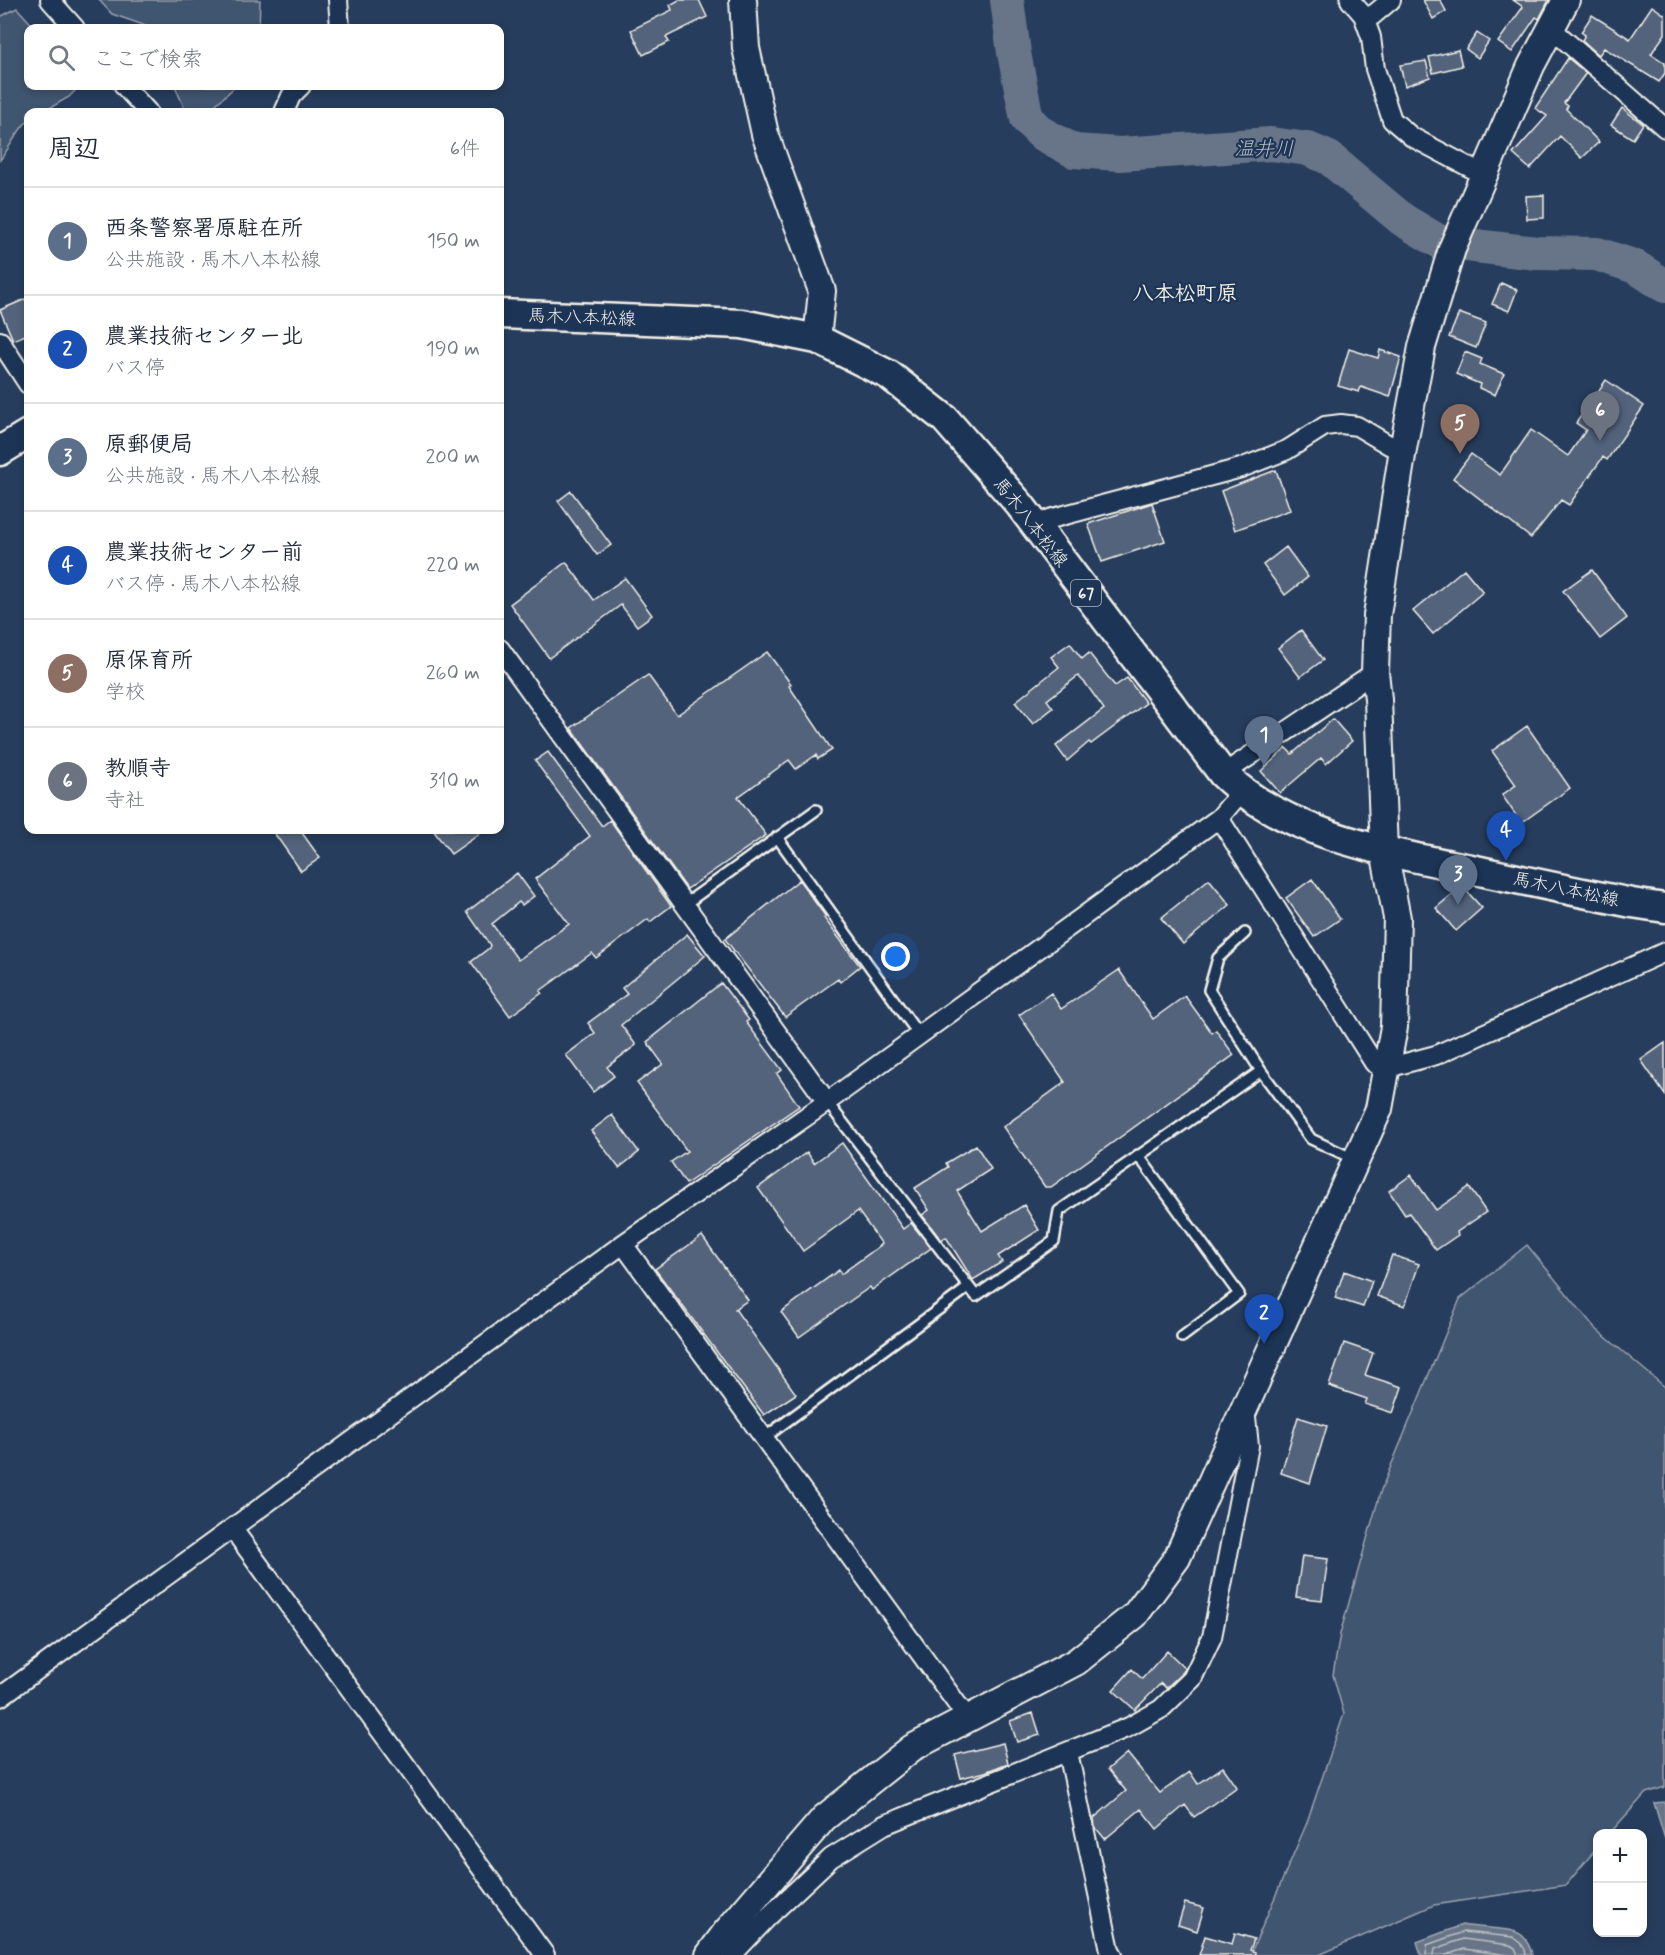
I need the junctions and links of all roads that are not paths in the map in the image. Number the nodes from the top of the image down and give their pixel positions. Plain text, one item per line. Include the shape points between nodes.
1 (50, 0) edge
2 (338, 0) edge
3 (743, 0) edge
4 (1350, 0) edge
5 (1392, 0) edge
6 (1565, 0) edge
7 (1363, 15) junction
8 (71, 24) edge
9 (340, 24) edge
10 (1552, 29) junction
11 (128, 90) edge
12 (297, 90) edge
13 (144, 108) edge
14 (286, 108) edge
15 (1665, 128) edge
16 (1484, 175) junction
17 (504, 314) edge
18 (817, 339) junction
19 (0, 341) edge
20 (24, 378) edge
21 (24, 436) edge
22 (1403, 449) junction
23 (0, 451) edge
24 (1037, 528) junction
25 (504, 655) edge
26 (1375, 672) junction
27 (1232, 783) junction
28 (816, 810) dead end
29 (1219, 818) junction
30 (777, 837) junction
31 (1384, 851) junction
32 (685, 904) junction
33 (1665, 908) edge
34 (1245, 933) dead end
35 (1665, 952) edge
36 (919, 1035) junction
37 (1387, 1068) junction
38 (1261, 1071) junction
39 (827, 1102) junction
40 (1138, 1155) junction
41 (1356, 1160) junction
42 (623, 1244) junction
43 (969, 1287) junction
44 (1182, 1336) dead end
45 (1245, 1406) junction
46 (764, 1438) junction
47 (232, 1528) junction
48 (0, 1697) edge
49 (968, 1719) junction
50 (1068, 1752) junction
51 (545, 1955) edge
52 (709, 1955) edge
53 (732, 1955) edge
54 (1113, 1955) edge

1 - 8 street
2 - 9 street
3 - 18 street via 746,48 765,134 822,291
4 - 7 street
5 - 7 street via 1372,16
6 - 10 street
7 - 16 street via 1392,120 1412,137
10 - 15 street
10 - 16 street
11 - 13 street
12 - 14 street
16 - 22 street via 1452,249 1422,347
17 - 18 main road, 馬木八本松線 / 67 via 742,324
18 - 24 main road, 馬木八本松線 / 67 via 889,375 945,419
19 - 20 street
21 - 23 main road
22 - 24 street via 1357,426 1325,426 1287,450 1241,468 1050,519
22 - 26 street via 1377,615
24 - 27 main road, 馬木八本松線 / 67
25 - 32 street
26 - 27 street
26 - 31 street
27 - 29 street
27 - 31 main road, 馬木八本松線 / 67 via 1312,830
28 - 30 lane
29 - 36 street
29 - 37 street via 1374,1063
30 - 32 lane
30 - 36 lane
31 - 33 main road, 馬木八本松線 / 67
31 - 37 street via 1397,918 1394,1027
32 - 39 street
34 - 38 lane via 1218,958 1209,990
35 - 37 street via 1436,1055
36 - 39 street
37 - 41 street via 1379,1108
38 - 40 lane
38 - 41 lane via 1311,1138
39 - 42 street
39 - 43 lane
40 - 43 lane via 1059,1211 1054,1240 976,1296
40 - 44 lane via 1239,1294
41 - 45 street
42 - 46 street
42 - 47 street
43 - 46 lane
45 - 49 street via 1176,1558 1135,1615 1076,1662
45 - 50 street via 1249,1446 1212,1637 1192,1679 1161,1709
46 - 49 street
47 - 48 street
47 - 51 street
49 - 52 street via 912,1748 824,1818
50 - 53 street via 884,1825 831,1858
50 - 54 street

